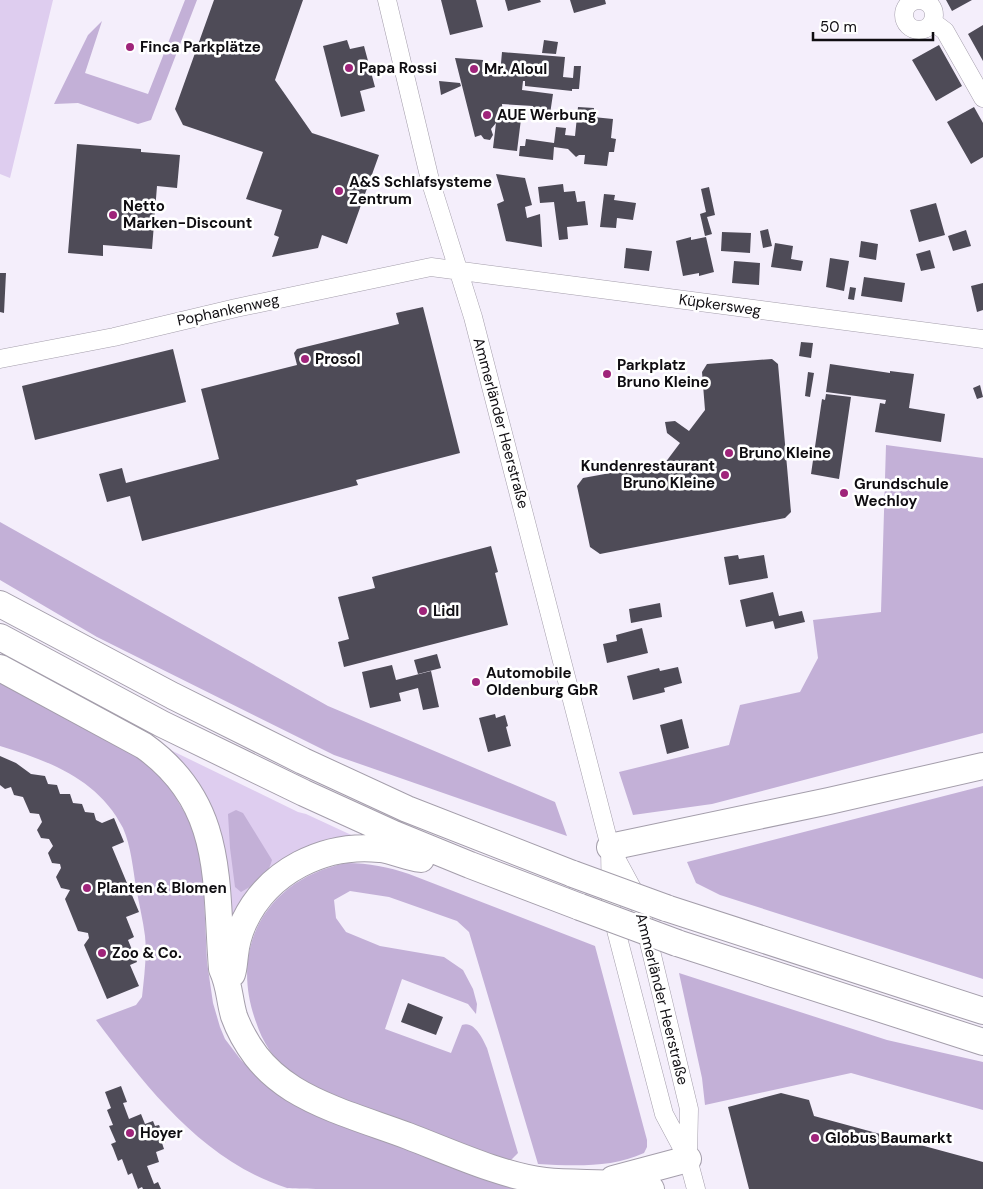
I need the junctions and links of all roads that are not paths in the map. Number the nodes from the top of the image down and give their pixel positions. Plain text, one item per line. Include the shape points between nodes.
1 (386, 0) edge
2 (933, 22) dead end
3 (983, 98) edge
4 (458, 270) junction
5 (983, 339) edge
6 (0, 359) edge
7 (0, 604) edge
8 (0, 637) edge
9 (0, 668) edge
10 (983, 766) edge
11 (610, 847) junction
12 (470, 865) junction
13 (228, 982) junction
14 (949, 1000) junction
15 (983, 1004) edge
16 (983, 1011) edge
17 (983, 1042) edge
18 (688, 1158) junction
19 (600, 1183) junction
20 (651, 1189) edge
21 (696, 1189) edge

1 - 4 street, Ammerländer Heerstraße via 430,180
2 - 3 street via 945,31
4 - 5 street, Küpkersweg
4 - 6 street, Pophankenweg via 424,269
4 - 11 street, Ammerländer Heerstraße
7 - 14 highway, bridge via 173,696 407,809 666,908
8 - 12 highway via 162,724 295,789
9 - 13 highway via 144,746 166,762 183,782 200,811 213,852 222,969
10 - 11 highway
11 - 18 street, Ammerländer Heerstraße via 611,911 664,1114
11 - 18 street, Ammerländer Heerstraße via 639,901 689,1108
12 - 13 highway via 411,858 365,848 336,851 298,864 268,888 249,913 240,933
12 - 17 highway, bridge via 676,943
13 - 19 highway via 234,1016 255,1055 273,1074 302,1094 517,1175 544,1181
14 - 15 highway
14 - 16 highway
18 - 19 highway
18 - 21 street, Ammerländer Heerstraße
19 - 20 highway

